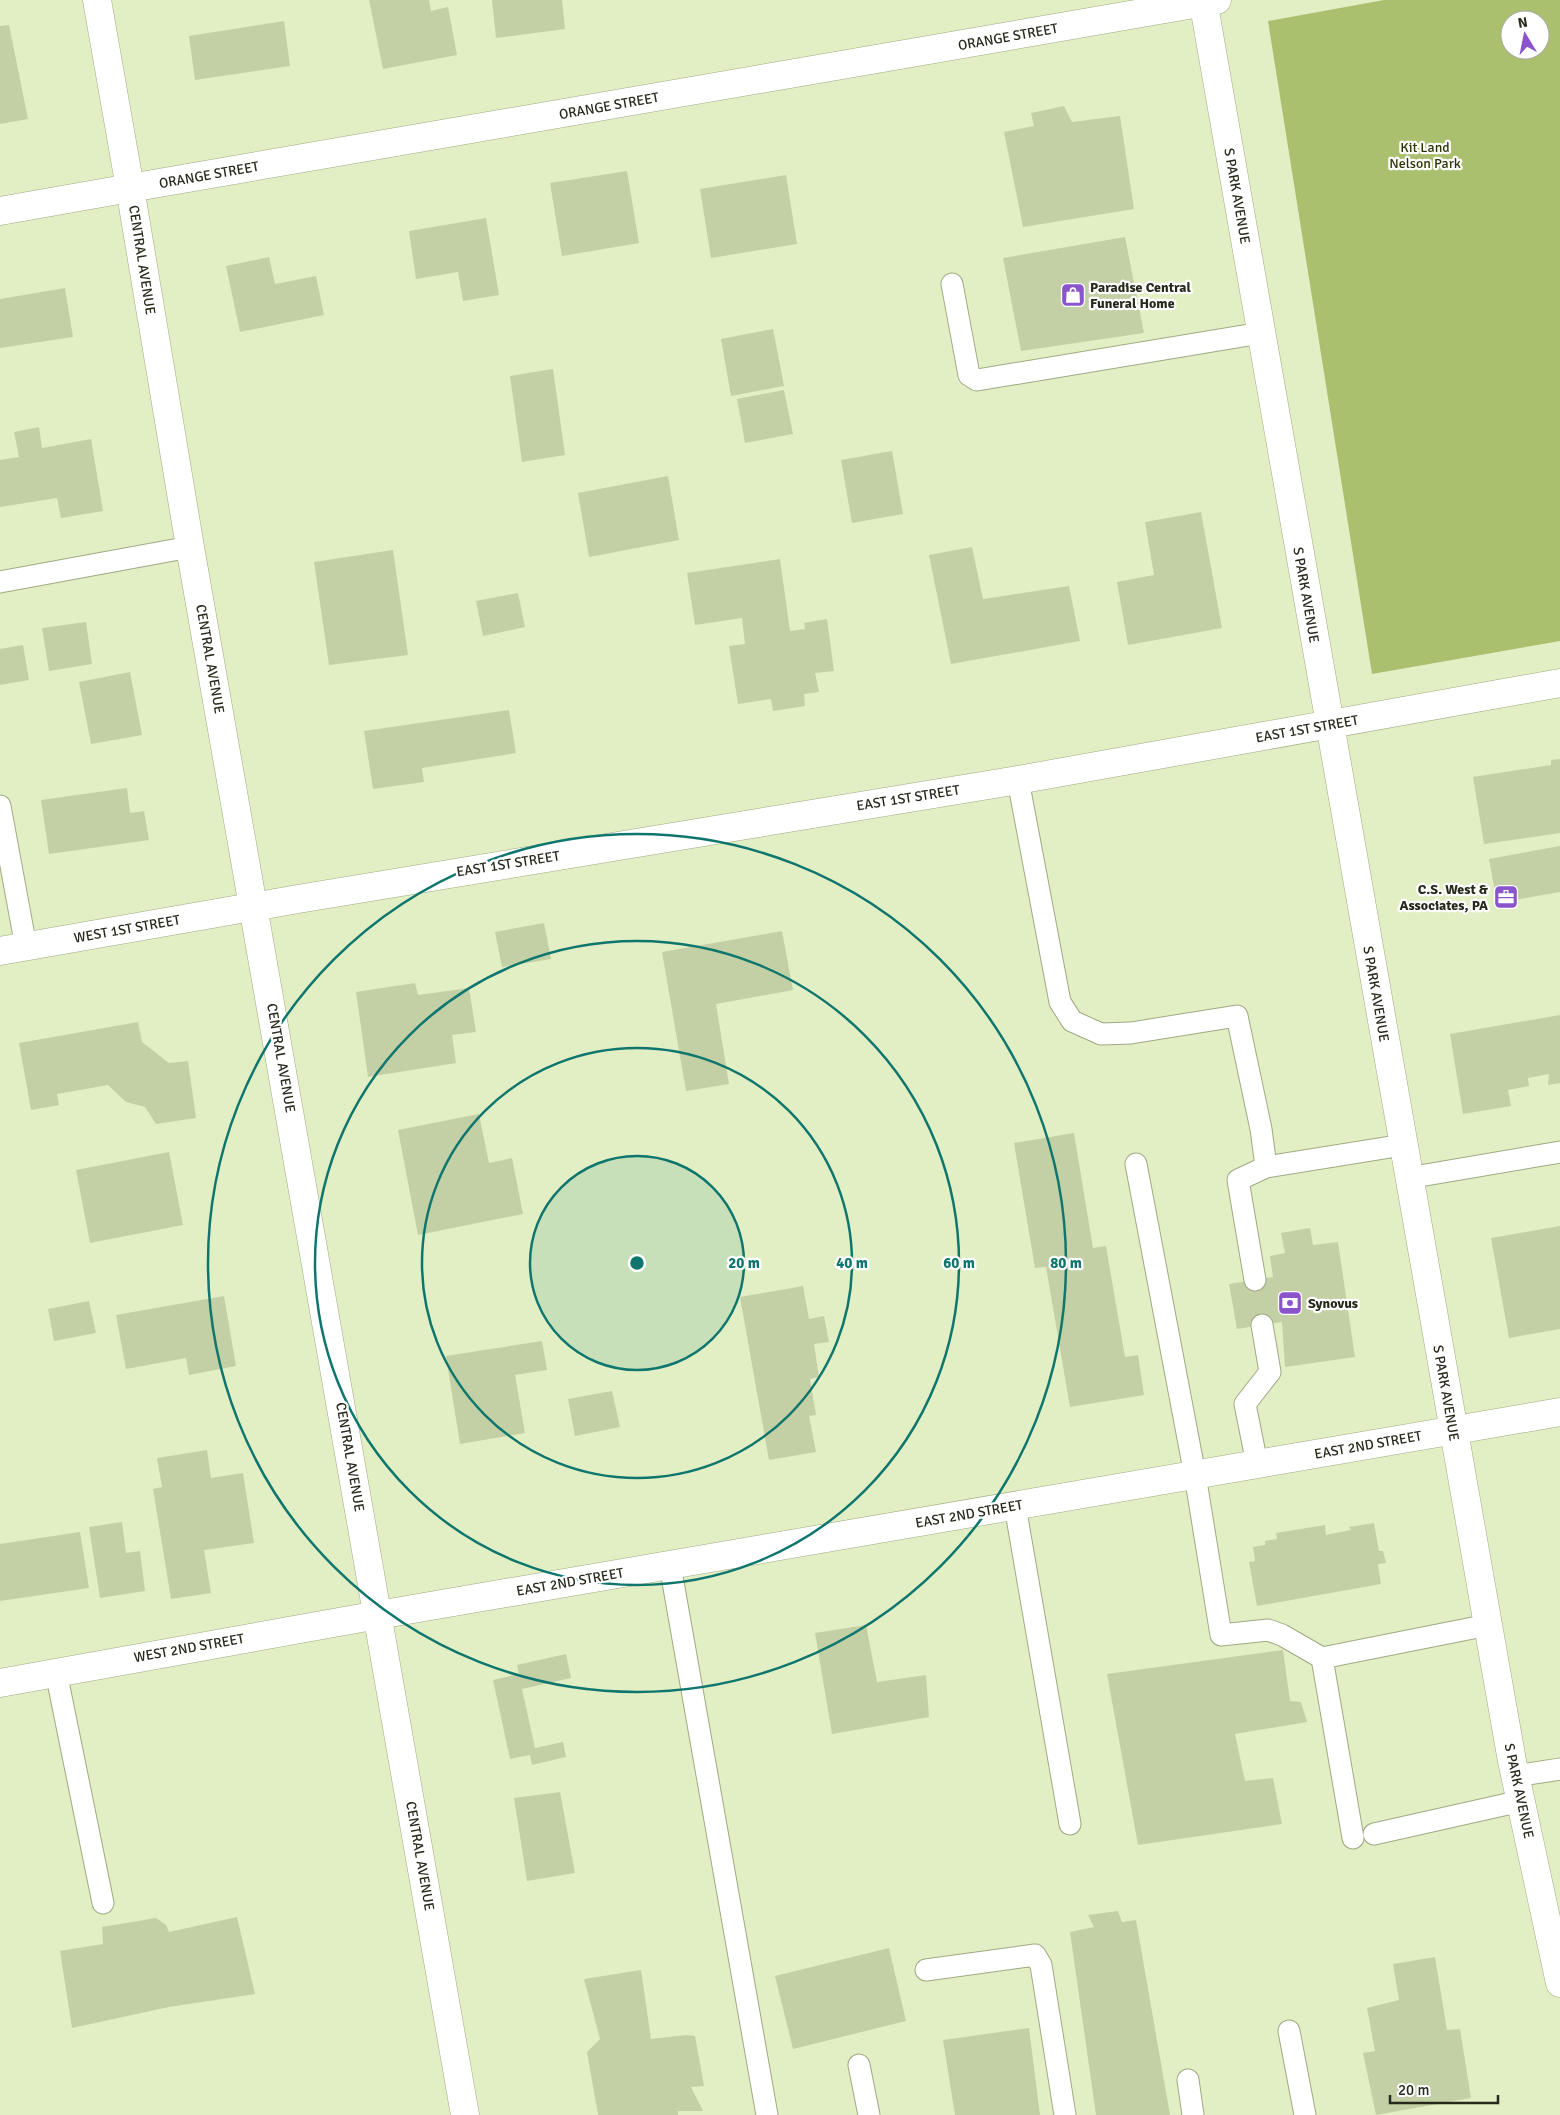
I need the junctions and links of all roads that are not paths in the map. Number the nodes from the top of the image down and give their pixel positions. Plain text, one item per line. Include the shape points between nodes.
1 (97, 0) edge
2 (1208, 1) edge
3 (130, 188) junction
4 (0, 211) edge
5 (952, 284) dead end
6 (1261, 333) junction
7 (190, 547) junction
8 (0, 582) edge
9 (1560, 684) edge
10 (1329, 725) junction
11 (1018, 780) junction
12 (0, 806) edge
13 (255, 907) junction
14 (13, 949) edge
15 (1402, 1145) junction
16 (1560, 1152) edge
17 (1136, 1164) dead end
18 (1266, 1167) junction
19 (1408, 1178) junction
20 (1255, 1280) dead end
21 (1262, 1325) dead end
22 (1560, 1412) edge
23 (1453, 1430) junction
24 (1257, 1464) junction
25 (1195, 1475) junction
26 (1015, 1506) junction
27 (670, 1565) junction
28 (378, 1614) junction
29 (1488, 1625) junction
30 (1322, 1658) junction
31 (56, 1672) junction
32 (0, 1682) edge
33 (1560, 1770) edge
34 (1518, 1789) junction
35 (1070, 1824) dead end
36 (1374, 1834) dead end
37 (1353, 1838) dead end
38 (104, 1903) dead end
39 (926, 1970) dead end
40 (1560, 1983) edge
41 (1289, 2031) dead end
42 (859, 2066) dead end
43 (1188, 2080) dead end
44 (465, 2115) edge
45 (767, 2115) edge
46 (868, 2115) edge
47 (1065, 2115) edge
48 (1193, 2115) edge
49 (1305, 2115) edge

1 - 3 street, CENTRAL AVENUE
2 - 3 street, ORANGE STREET
2 - 6 street, S PARK AVENUE
3 - 4 street, ORANGE STREET
3 - 7 street, CENTRAL AVENUE
5 - 6 lane via 969,375 977,380
6 - 10 street, S PARK AVENUE
7 - 8 lane
7 - 13 street, CENTRAL AVENUE
9 - 10 street, EAST 1ST STREET
10 - 11 street, EAST 1ST STREET
10 - 15 street, S PARK AVENUE
11 - 13 street, EAST 1ST STREET
11 - 18 lane via 1060,1002 1072,1022 1101,1034 1131,1033 1238,1016
12 - 14 lane
13 - 14 street, WEST 1ST STREET
13 - 28 street, CENTRAL AVENUE
15 - 18 lane
15 - 19 street, S PARK AVENUE
16 - 19 lane
17 - 25 lane
18 - 20 lane via 1238,1180
19 - 23 street, S PARK AVENUE
21 - 24 lane via 1270,1372 1245,1404
22 - 23 street, EAST 2ND STREET
23 - 24 street, EAST 2ND STREET
23 - 29 street, S PARK AVENUE
24 - 25 street, EAST 2ND STREET
25 - 26 street, EAST 2ND STREET
25 - 30 lane via 1221,1635 1268,1630
26 - 27 street, EAST 2ND STREET
26 - 35 lane
27 - 28 street, EAST 2ND STREET
27 - 45 lane
28 - 31 street, WEST 2ND STREET
28 - 44 street, CENTRAL AVENUE
29 - 30 lane
29 - 34 street, S PARK AVENUE
30 - 37 lane
31 - 32 street, WEST 2ND STREET
31 - 38 lane
33 - 34 lane
34 - 36 lane
34 - 40 street, S PARK AVENUE
39 - 47 lane via 1035,1955 1041,1964
41 - 49 lane
42 - 46 lane
43 - 48 lane

